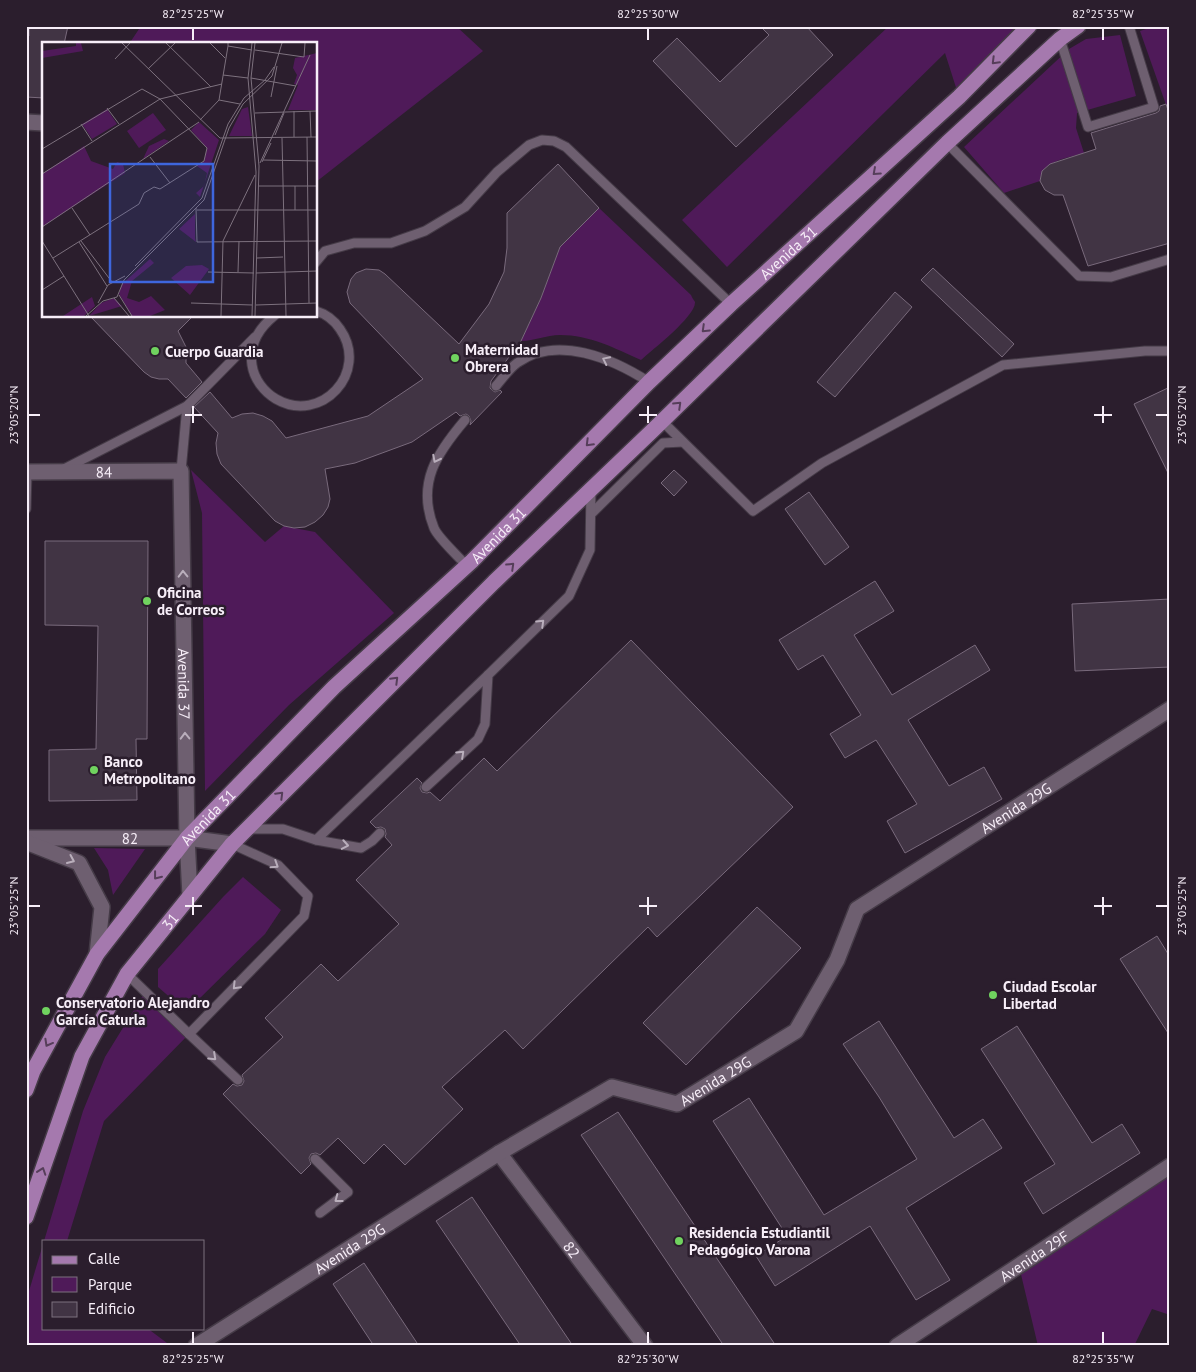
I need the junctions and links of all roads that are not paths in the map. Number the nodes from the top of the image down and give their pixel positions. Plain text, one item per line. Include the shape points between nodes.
1 (1029, 26) edge
2 (1078, 26) edge
3 (1128, 26) edge
4 (1060, 39) junction
5 (26, 122) edge
6 (42, 123) edge
7 (947, 143) junction
8 (1170, 259) edge
9 (318, 260) edge
10 (731, 304) junction
11 (318, 312) edge
12 (272, 318) edge
13 (256, 336) junction
14 (1170, 351) edge
15 (650, 382) junction
16 (496, 386) dead end
17 (187, 406) junction
18 (465, 420) dead end
19 (662, 422) junction
20 (682, 442) junction
21 (181, 471) junction
22 (27, 472) edge
23 (57, 472) junction
24 (591, 489) junction
25 (26, 510) edge
26 (592, 514) junction
27 (467, 566) junction
28 (488, 674) junction
29 (1170, 709) edge
30 (426, 787) dead end
31 (245, 829) junction
32 (380, 833) dead end
33 (187, 838) junction
34 (26, 840) edge
35 (316, 840) junction
36 (232, 844) junction
37 (190, 896) junction
38 (98, 954) junction
39 (127, 974) junction
40 (189, 1034) junction
41 (238, 1080) dead end
42 (26, 1090) edge
43 (499, 1153) junction
44 (316, 1159) dead end
45 (1170, 1166) edge
46 (320, 1213) dead end
47 (26, 1217) edge
48 (196, 1346) edge
49 (645, 1346) edge
50 (898, 1346) edge

1 -> 10 main road, Avenida 31 via 960,97
2 - 4 main road, Avenida 31
3 - 4 lane via 1154,107 1088,127
4 - 7 main road, Avenida 31
5 - 6 street
7 - 8 lane via 1079,276 1111,278
19 -> 7 main road, Avenida 31
9 - 10 lane via 325,251 354,244 391,244 424,231 466,207 497,172 529,145 542,140 554,141 566,147
10 -> 15 main road, Avenida 31
11 - 13 lane via 336,323 350,352 342,384 316,404 283,403 269,395 258,382 252,367 251,352
12 - 13 lane
13 - 17 lane
14 - 20 lane via 1003,365 822,463 753,511
15 -> 16 lane via 596,355 543,351 516,364
15 -> 27 main road, Avenida 31
17 - 21 lane
17 - 23 lane
18 -> 27 lane via 443,446 430,470 428,500 435,529
19 - 20 lane
19 - 24 main road, Avenida 31
20 - 26 lane via 663,443
21 - 23 street, 84
33 -> 21 street, Avenida 37
22 - 23 street, 84
22 - 25 lane
24 - 26 lane
31 -> 24 main road, Avenida 31
28 -> 26 lane via 569,596 590,550
27 - 33 main road, Avenida 31 via 334,687
30 -> 28 lane via 478,739 485,724
28 - 35 lane
29 - 43 street, Avenida 29G via 857,909 837,960 796,1031 677,1104 612,1087
31 - 35 lane via 283,829
31 - 36 main road, Avenida 31
35 -> 32 lane via 361,848
33 - 34 street, 82
33 - 36 street, 82
33 - 37 street, Avenida 37
33 -> 38 main road, Avenida 31
34 -> 38 street, 82 via 79,863 102,907
36 - 37 main road, 31
36 -> 40 lane via 278,865 308,896 304,916
37 - 39 main road, 31
38 -> 42 main road, Avenida 31 via 33,1070
39 - 40 lane
47 -> 39 main road via 82,1056
40 -> 41 lane
43 - 48 street, Avenida 29G
43 - 49 street, 82
44 -> 46 lane via 348,1192
45 - 50 street, Avenida 29F

